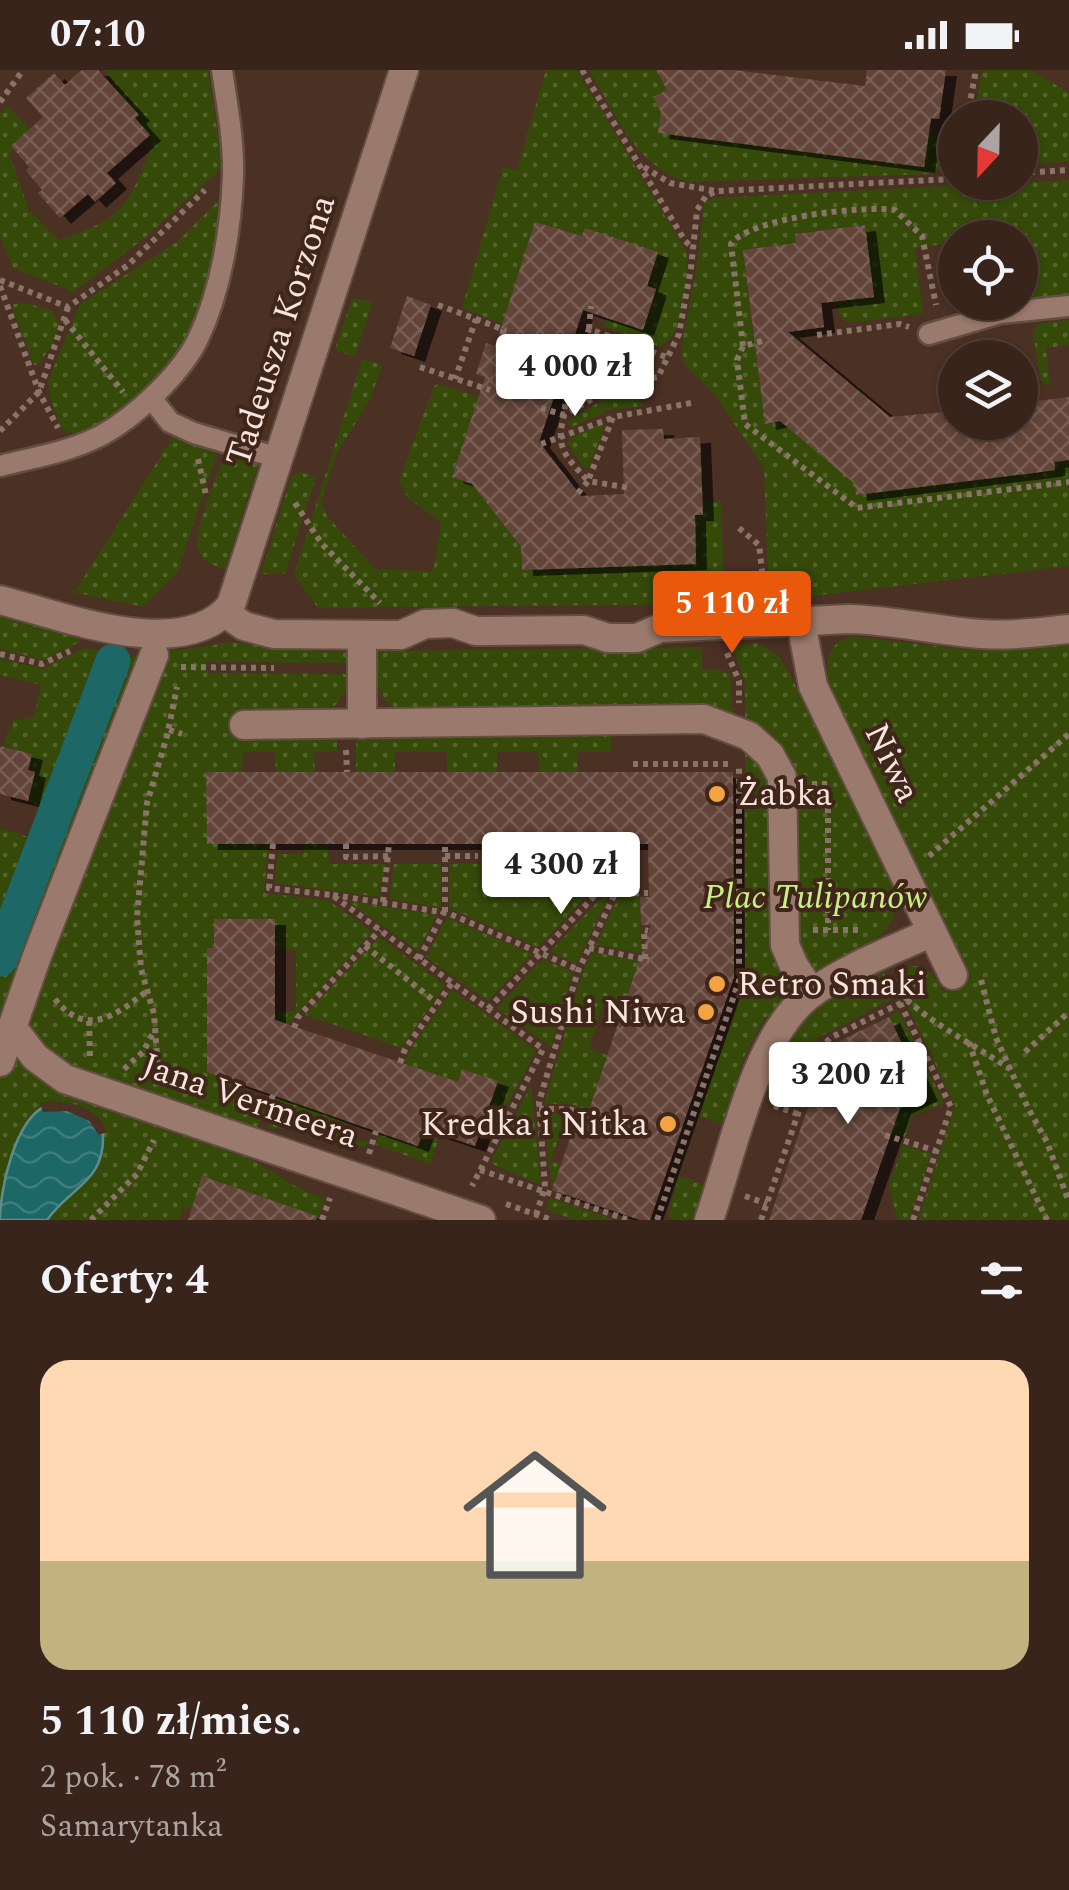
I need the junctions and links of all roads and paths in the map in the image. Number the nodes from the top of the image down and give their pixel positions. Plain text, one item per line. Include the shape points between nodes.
1 (23, 70) edge
2 (222, 70) edge
3 (404, 70) edge
4 (582, 70) edge
5 (976, 70) edge
6 (970, 100) edge
7 (0, 102) edge
8 (640, 166) junction
9 (1069, 170) edge
10 (1038, 173) edge
11 (233, 176) junction
12 (938, 180) edge
13 (718, 191) junction
14 (694, 248) junction
15 (0, 283) edge
16 (438, 305) dead end
17 (591, 306) dead end
18 (1069, 306) edge
19 (68, 307) junction
20 (64, 319) junction
21 (476, 319) junction
22 (589, 329) junction
23 (935, 332) junction
24 (817, 335) dead end
25 (501, 340) dead end
26 (762, 340) dead end
27 (743, 346) junction
28 (669, 358) junction
29 (420, 367) dead end
30 (562, 374) dead end
31 (573, 376) junction
32 (455, 379) junction
33 (490, 390) dead end
34 (38, 392) junction
35 (691, 403) dead end
36 (146, 405) junction
37 (541, 408) dead end
38 (564, 415) junction
39 (613, 417) junction
40 (0, 431) edge
41 (559, 435) junction
42 (541, 444) dead end
43 (74, 448) junction
44 (0, 466) edge
45 (276, 466) junction
46 (588, 480) junction
47 (1069, 482) edge
48 (630, 488) dead end
49 (578, 493) dead end
50 (739, 528) dead end
51 (0, 600) edge
52 (384, 606) dead end
53 (766, 608) dead end
54 (225, 613) junction
55 (801, 622) junction
56 (716, 628) junction
57 (1069, 629) edge
58 (362, 635) junction
59 (168, 660) junction
60 (288, 668) dead end
61 (362, 724) junction
62 (244, 725) dead end
63 (168, 730) junction
64 (739, 730) junction
65 (182, 734) dead end
66 (1069, 734) edge
67 (346, 752) dead end
68 (633, 764) dead end
69 (346, 772) dead end
70 (796, 784) dead end
71 (273, 844) dead end
72 (346, 844) dead end
73 (390, 844) dead end
74 (445, 844) dead end
75 (586, 844) dead end
76 (633, 844) dead end
77 (634, 854) junction
78 (390, 856) junction
79 (445, 856) junction
80 (478, 856) dead end
81 (930, 856) dead end
82 (648, 893) dead end
83 (614, 894) junction
84 (332, 895) junction
85 (594, 896) junction
86 (383, 902) junction
87 (444, 912) junction
88 (380, 930) junction
89 (648, 930) dead end
90 (797, 930) dead end
91 (828, 930) junction
92 (870, 932) dead end
93 (932, 932) junction
94 (365, 946) junction
95 (589, 948) junction
96 (540, 953) junction
97 (419, 959) junction
98 (578, 970) junction
99 (892, 971) dead end
100 (965, 973) joint
101 (29, 978) junction
102 (452, 982) junction
103 (147, 991) junction
104 (812, 993) junction
105 (904, 1002) junction
106 (437, 1003) junction
107 (488, 1009) junction
108 (1069, 1012) edge
109 (154, 1022) junction
110 (12, 1026) junction
111 (294, 1028) dead end
112 (969, 1042) junction
113 (544, 1048) junction
114 (554, 1052) junction
115 (1025, 1052) dead end
116 (0, 1062) edge
117 (400, 1063) dead end
118 (1011, 1070) junction
119 (100, 1091) junction
120 (274, 1095) dead end
121 (538, 1108) junction
122 (269, 1109) dead end
123 (159, 1110) junction
124 (579, 1112) dead end
125 (376, 1131) dead end
126 (886, 1135) dead end
127 (372, 1144) dead end
128 (936, 1151) junction
129 (480, 1170) junction
130 (544, 1191) junction
131 (469, 1192) dead end
132 (1069, 1202) edge
133 (327, 1204) dead end
134 (536, 1215) dead end
135 (91, 1220) edge
136 (322, 1220) edge
137 (482, 1220) edge
138 (628, 1220) edge
139 (657, 1220) edge
140 (709, 1220) edge
141 (761, 1220) edge
142 (913, 1220) edge
143 (1048, 1220) edge

1 - 7 path
2 - 11 lane
3 - 45 street, Tadeusza Korzona
4 - 8 path
5 - 6 path
8 - 13 path via 670,182
8 - 14 path
9 - 10 path
11 - 19 path via 214,180 128,265
11 - 36 lane via 221,270 197,341
12 - 13 path
13 - 14 path via 697,210
14 - 28 path
15 - 19 path
15 - 34 path
16 - 21 path
17 - 22 path
18 - 23 lane via 1001,313
19 - 20 path
20 - 34 path
20 - 36 path
21 - 25 path via 504,330
21 - 32 path
22 - 28 path
22 - 31 path
23 - 24 path via 900,324
23 - 27 path via 922,236 894,210 865,210 788,219 734,238 730,251
26 - 27 path
27 - 47 path via 738,360 745,424 857,508
28 - 38 path via 658,378 622,382
29 - 32 path
30 - 31 path
31 - 38 path
32 - 33 path
34 - 40 path
34 - 43 path
35 - 39 path
36 - 43 lane
36 - 45 lane via 170,422
37 - 38 path
38 - 41 path
39 - 41 path
39 - 46 path
41 - 42 path
41 - 46 path via 562,452
43 - 44 lane
45 - 52 path via 322,544
45 - 54 street, Tadeusza Korzona
46 - 48 path
46 - 49 path
50 - 53 path via 759,545
51 - 54 street via 150,634 193,631
54 - 58 street via 257,631
55 - 56 street
55 - 57 street via 877,620 998,634
55 - 93 street, Niwa via 813,686
56 - 58 street via 660,628 637,638 608,638 584,630 476,631 452,623 425,624 401,635
56 - 64 path via 738,681
58 - 61 street
59 - 60 path
59 - 63 path via 176,699
59 - 101 street
61 - 62 street
61 - 64 street via 704,720
63 - 65 path
63 - 103 path via 142,835 137,917
64 - 104 street via 763,747 782,777 786,945
66 - 81 path
67 - 69 path
68 - 139 path via 739,764 739,980
70 - 91 path via 828,784
71 - 84 path via 269,888
72 - 78 path via 346,857
73 - 78 path
74 - 79 path
75 - 85 path via 586,879
76 - 77 path
77 - 83 path
77 - 85 path
78 - 86 path
79 - 80 path
79 - 87 path
82 - 83 path
83 - 95 path
84 - 86 path
84 - 88 path
85 - 96 path
86 - 87 path
87 - 96 path
87 - 97 path
88 - 94 path
88 - 97 path
89 - 95 path via 647,959
90 - 91 path
91 - 92 path
93 - 100 street, Niwa
93 - 104 street
94 - 106 path
94 - 111 path
95 - 98 path
96 - 98 path
96 - 107 path
97 - 102 path
98 - 114 path
99 - 105 path
100 - 118 path
101 - 103 path via 70,1015 86,1020 113,1015
101 - 110 street
102 - 106 path
102 - 107 path
103 - 109 path
104 - 140 street via 788,1015 766,1052
105 - 112 path
105 - 128 path via 951,1107
105 - 141 path via 823,1044
106 - 117 path
107 - 113 path
108 - 115 path
109 - 119 path via 144,1052
109 - 123 path
110 - 116 street
110 - 119 street, Jana Vermeera via 48,1069
112 - 118 path
112 - 143 path via 986,1095
113 - 114 path
113 - 129 path
114 - 121 path
118 - 132 path
119 - 123 street, Jana Vermeera
120 - 122 path
121 - 124 path
121 - 130 path
123 - 135 path via 142,1167
123 - 137 street, Jana Vermeera
125 - 127 path
126 - 128 path
128 - 142 path
129 - 130 path
129 - 131 path
130 - 134 path
130 - 138 path
133 - 136 path

